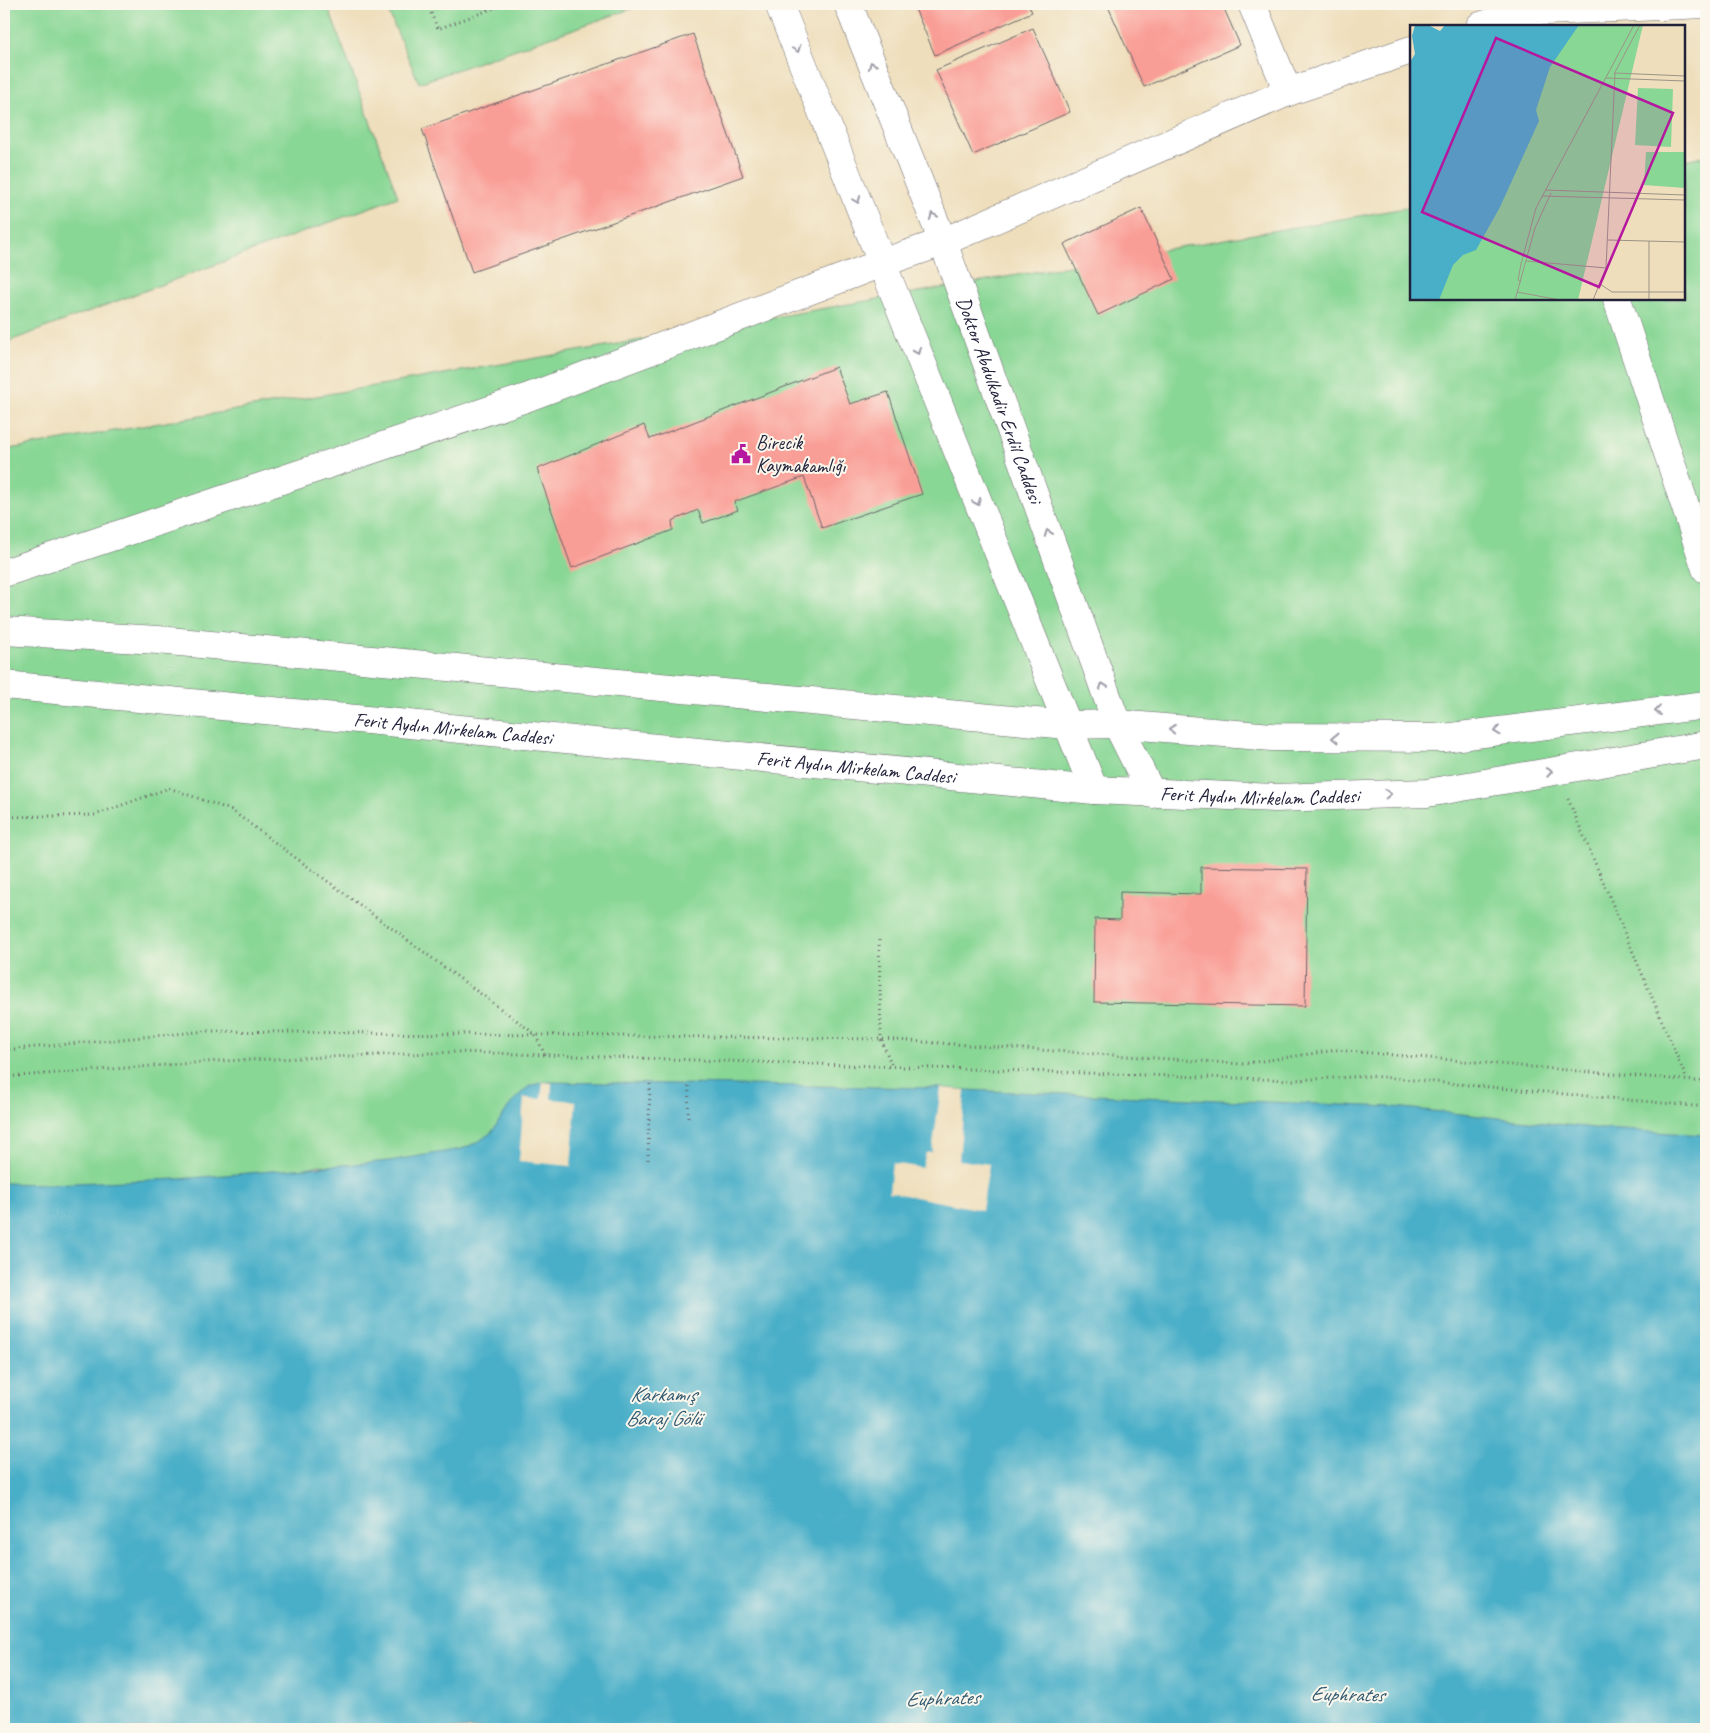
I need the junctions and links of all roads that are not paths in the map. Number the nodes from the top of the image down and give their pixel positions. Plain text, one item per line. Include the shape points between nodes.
1 (779, 4) edge
2 (848, 4) edge
3 (1252, 4) edge
4 (1689, 4) edge
5 (1525, 19) edge
6 (1486, 25) edge
7 (1410, 50) edge
8 (1288, 92) junction
9 (943, 242) junction
10 (882, 263) junction
11 (1617, 300) edge
12 (1706, 570) edge
13 (4, 573) edge
14 (4, 631) edge
15 (4, 685) edge
16 (1706, 705) edge
17 (1117, 724) junction
18 (1067, 725) junction
19 (1706, 745) edge
20 (1094, 790) junction
21 (1152, 794) junction

1 -> 10 street
9 -> 2 street, Doktor Abdulkadir Erdil Caddesi
3 - 8 street
4 - 5 street
5 - 6 street
7 - 8 street
8 - 9 street
9 - 10 street
17 -> 9 street, Doktor Abdulkadir Erdil Caddesi
10 - 13 street via 526,398
10 -> 18 street
11 - 12 street
14 - 18 street via 168,640
15 - 20 street, Ferit Aydın Mirkelam Caddesi
16 -> 17 street via 1444,738 1272,738
17 - 18 street
17 - 21 street, Doktor Abdulkadir Erdil Caddesi
18 - 20 street
21 -> 19 street, Ferit Aydın Mirkelam Caddesi via 1275,798 1427,793
20 - 21 street, Ferit Aydın Mirkelam Caddesi

